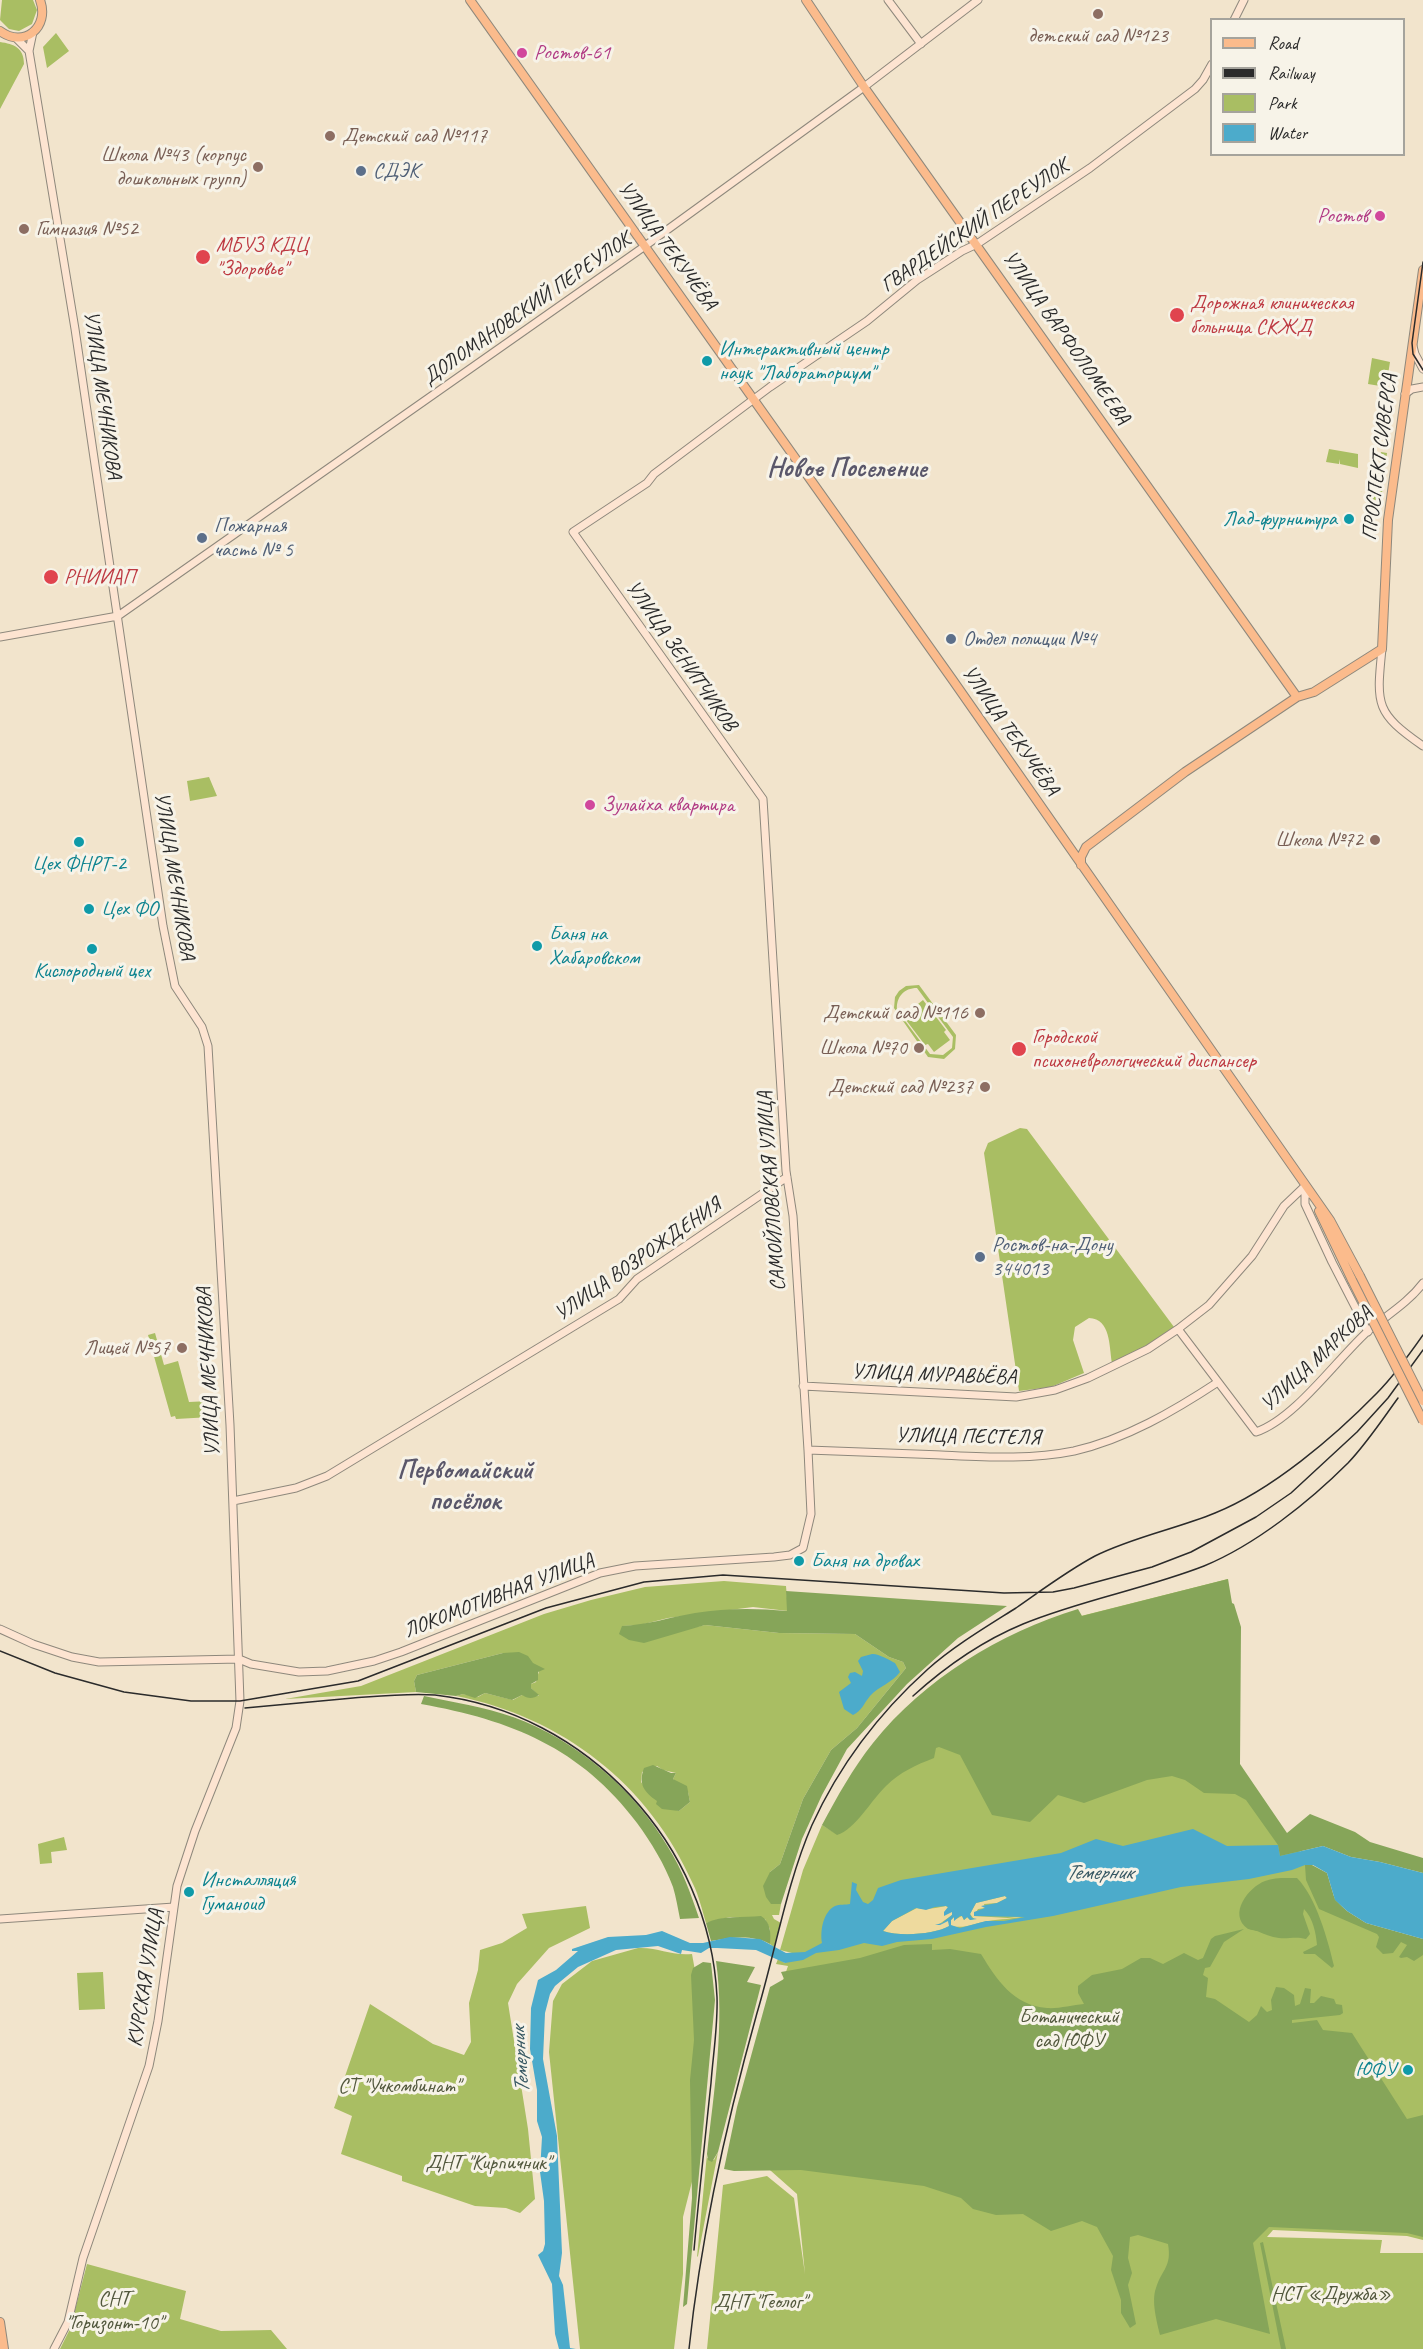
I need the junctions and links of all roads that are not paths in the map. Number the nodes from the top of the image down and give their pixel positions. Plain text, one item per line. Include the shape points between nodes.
1 (470, 0) edge
2 (806, 0) edge
3 (888, 0) edge
4 (978, 0) edge
5 (1244, 0) edge
6 (43, 3) edge
7 (1235, 18) edge
8 (0, 31) edge
9 (33, 32) junction
10 (8, 36) edge
11 (921, 44) junction
12 (29, 51) junction
13 (1210, 67) edge
14 (864, 87) junction
15 (978, 244) junction
16 (645, 246) junction
17 (1423, 270) edge
18 (1413, 343) junction
19 (1423, 368) edge
20 (1408, 372) junction
21 (1423, 387) edge
22 (1405, 394) junction
23 (754, 401) junction
24 (573, 532) joint
25 (117, 616) junction
26 (0, 637) edge
27 (1382, 650) junction
28 (1298, 697) junction
29 (1423, 746) edge
30 (763, 799) joint
31 (1065, 843) junction
32 (1086, 847) junction
33 (1080, 865) junction
34 (787, 1177) junction
35 (1308, 1190) junction
36 (1423, 1283) edge
37 (1178, 1329) junction
38 (1368, 1332) junction
39 (1218, 1382) junction
40 (803, 1386) junction
41 (1423, 1401) edge
42 (1423, 1421) edge
43 (808, 1450) junction
44 (233, 1501) junction
45 (774, 1557) joint
46 (0, 1629) edge
47 (239, 1659) junction
48 (240, 1704) joint
49 (174, 1907) junction
50 (0, 1919) edge
51 (0, 2323) edge
52 (4, 2349) edge
53 (54, 2349) edge

1 - 16 main road, УЛИЦА ТЕКУЧЁВА
2 - 14 main road, УЛИЦА ВАРФОЛОМЕЕВА
3 - 11 street
4 - 11 street, ДОЛОМАНОВСКИЙ ПЕРЕУЛОК
5 - 7 street
6 - 9 main road via 42,20
8 - 10 main road
9 - 10 main road
9 - 12 street, УЛИЦА МЕЧНИКОВА
10 - 12 street
11 - 14 street, ДОЛОМАНОВСКИЙ ПЕРЕУЛОК
12 - 25 street, УЛИЦА МЕЧНИКОВА
13 - 15 street, ГВАРДЕЙСКИЙ ПЕРЕУЛОК via 1195,89 1163,114
14 - 15 main road, УЛИЦА ВАРФОЛОМЕЕВА
14 - 16 street, ДОЛОМАНОВСКИЙ ПЕРЕУЛОК
15 - 23 street, ГВАРДЕЙСКИЙ ПЕРЕУЛОК via 917,280 867,321
15 - 28 main road, УЛИЦА ВАРФОЛОМЕЕВА
16 - 23 main road, УЛИЦА ТЕКУЧЁВА
16 - 25 street, ДОЛОМАНОВСКИЙ ПЕРЕУЛОК
17 - 18 main road, ПРОСПЕКТ СИВЕРСА
18 - 19 street
18 - 20 main road, ПРОСПЕКТ СИВЕРСА
19 - 20 street
20 - 22 main road, ПРОСПЕКТ СИВЕРСА
21 - 22 street
22 - 27 main road, ПРОСПЕКТ СИВЕРСА via 1388,520
23 - 24 street, ГВАРДЕЙСКИЙ ПЕРЕУЛОК via 646,483
23 - 31 main road, УЛИЦА ТЕКУЧЁВА
24 - 30 street, УЛИЦА ЗЕНИТЧИКОВ
25 - 26 street
25 - 44 street, УЛИЦА МЕЧНИКОВА via 175,986 201,1027 208,1046
27 - 28 main road via 1314,692
27 - 29 street via 1381,705 1391,723
28 - 32 main road via 1185,772
30 - 34 street, САМОЙЛОВСКАЯ УЛИЦА
31 - 32 main road
31 - 33 main road, УЛИЦА ТЕКУЧЁВА
32 - 33 main road
33 - 35 main road, УЛИЦА ТЕКУЧЁВА
34 - 40 street, САМОЙЛОВСКАЯ УЛИЦА via 793,1216
34 - 44 street, УЛИЦА ВОЗРОЖДЕНИЯ via 637,1279 619,1299 385,1442 317,1480
35 - 37 street, УЛИЦА МУРАВЬЁВА via 1284,1206 1234,1278 1209,1305
35 - 38 street via 1305,1204
35 - 41 main road, bridge via 1330,1220 1360,1275
35 - 42 main road, bridge
36 - 38 street, УЛИЦА МАРКОВА
37 - 39 street
37 - 40 street, УЛИЦА МУРАВЬЁВА via 1088,1378 1055,1390 1016,1397
38 - 39 street, УЛИЦА МАРКОВА via 1292,1409 1256,1432
39 - 43 street, УЛИЦА ПЕСТЕЛЯ via 1151,1422 1075,1450 1022,1458
40 - 43 street, САМОЙЛОВСКАЯ УЛИЦА
43 - 45 street, САМОЙЛОВСКАЯ УЛИЦА via 811,1514 806,1539 797,1552
44 - 47 street, УЛИЦА МЕЧНИКОВА
45 - 47 street, ЛОКОМОТИВНАЯ УЛИЦА via 635,1566 600,1573 400,1652 327,1671 299,1672
46 - 47 street, ЛОКОМОТИВНАЯ УЛИЦА via 72,1657 99,1662
47 - 48 street, УЛИЦА МЕЧНИКОВА
48 - 49 street, КУРСКАЯ УЛИЦА via 236,1728 183,1867
49 - 50 street
49 - 53 street, КУРСКАЯ УЛИЦА via 149,2066 83,2258 68,2322
51 - 52 main road

